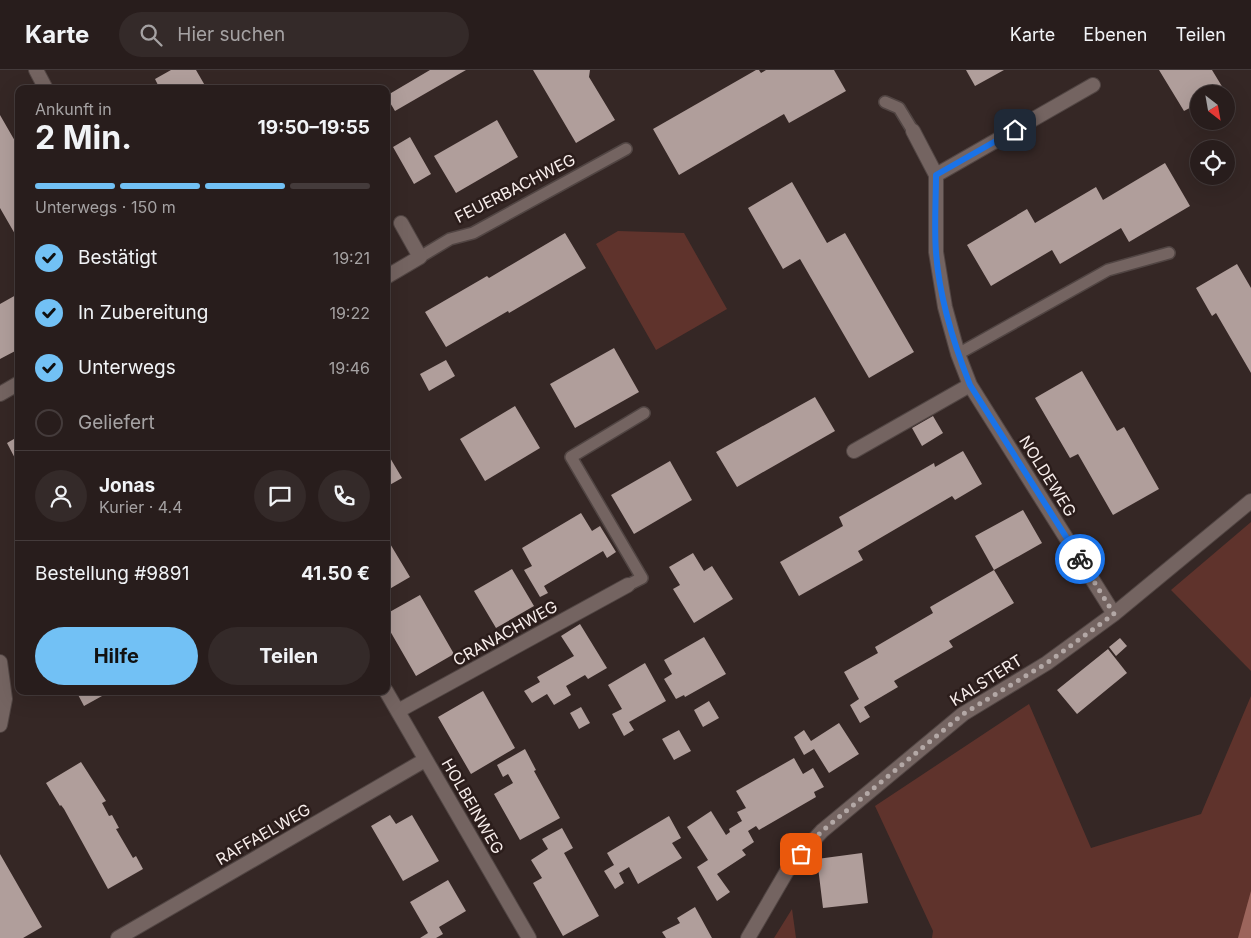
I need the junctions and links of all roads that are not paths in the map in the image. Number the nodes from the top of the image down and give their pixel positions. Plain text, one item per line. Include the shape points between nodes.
1 (36, 70) edge
2 (44, 85) edge
3 (1093, 85) dead end
4 (885, 102) dead end
5 (913, 132) joint
6 (626, 149) dead end
7 (936, 175) junction
8 (401, 223) dead end
9 (1169, 252) dead end
10 (420, 257) junction
11 (390, 276) edge
12 (958, 354) junction
13 (15, 385) edge
14 (970, 385) junction
15 (0, 394) edge
16 (644, 413) dead end
17 (854, 451) dead end
18 (1251, 500) edge
19 (628, 585) joint
20 (1114, 614) junction
21 (0, 662) edge
22 (388, 695) edge
23 (398, 711) junction
24 (0, 725) edge
25 (426, 760) junction
26 (118, 938) edge
27 (529, 938) edge
28 (748, 938) edge

1 - 2 street
3 - 7 street
4 - 5 lane via 899,108
5 - 7 street, NOLDEWEG
6 - 10 lane, FEUERBACHWEG via 473,233 450,240
7 - 12 street, NOLDEWEG via 936,252 945,307
8 - 10 street
9 - 12 lane via 1108,270
10 - 11 street, FEUERBACHWEG
12 - 14 street, NOLDEWEG
13 - 15 street
14 - 17 street
14 - 20 street, NOLDEWEG
16 - 19 lane via 571,457 642,578
18 - 20 street, KALSTERT
19 - 23 street, CRANACHWEG
20 - 28 street, KALSTERT via 1047,663 963,714 822,831 790,866
21 - 24 street via 5,699
22 - 23 street, HOLBEINWEG
23 - 25 street, HOLBEINWEG
25 - 26 street, RAFFAELWEG
25 - 27 street, HOLBEINWEG

